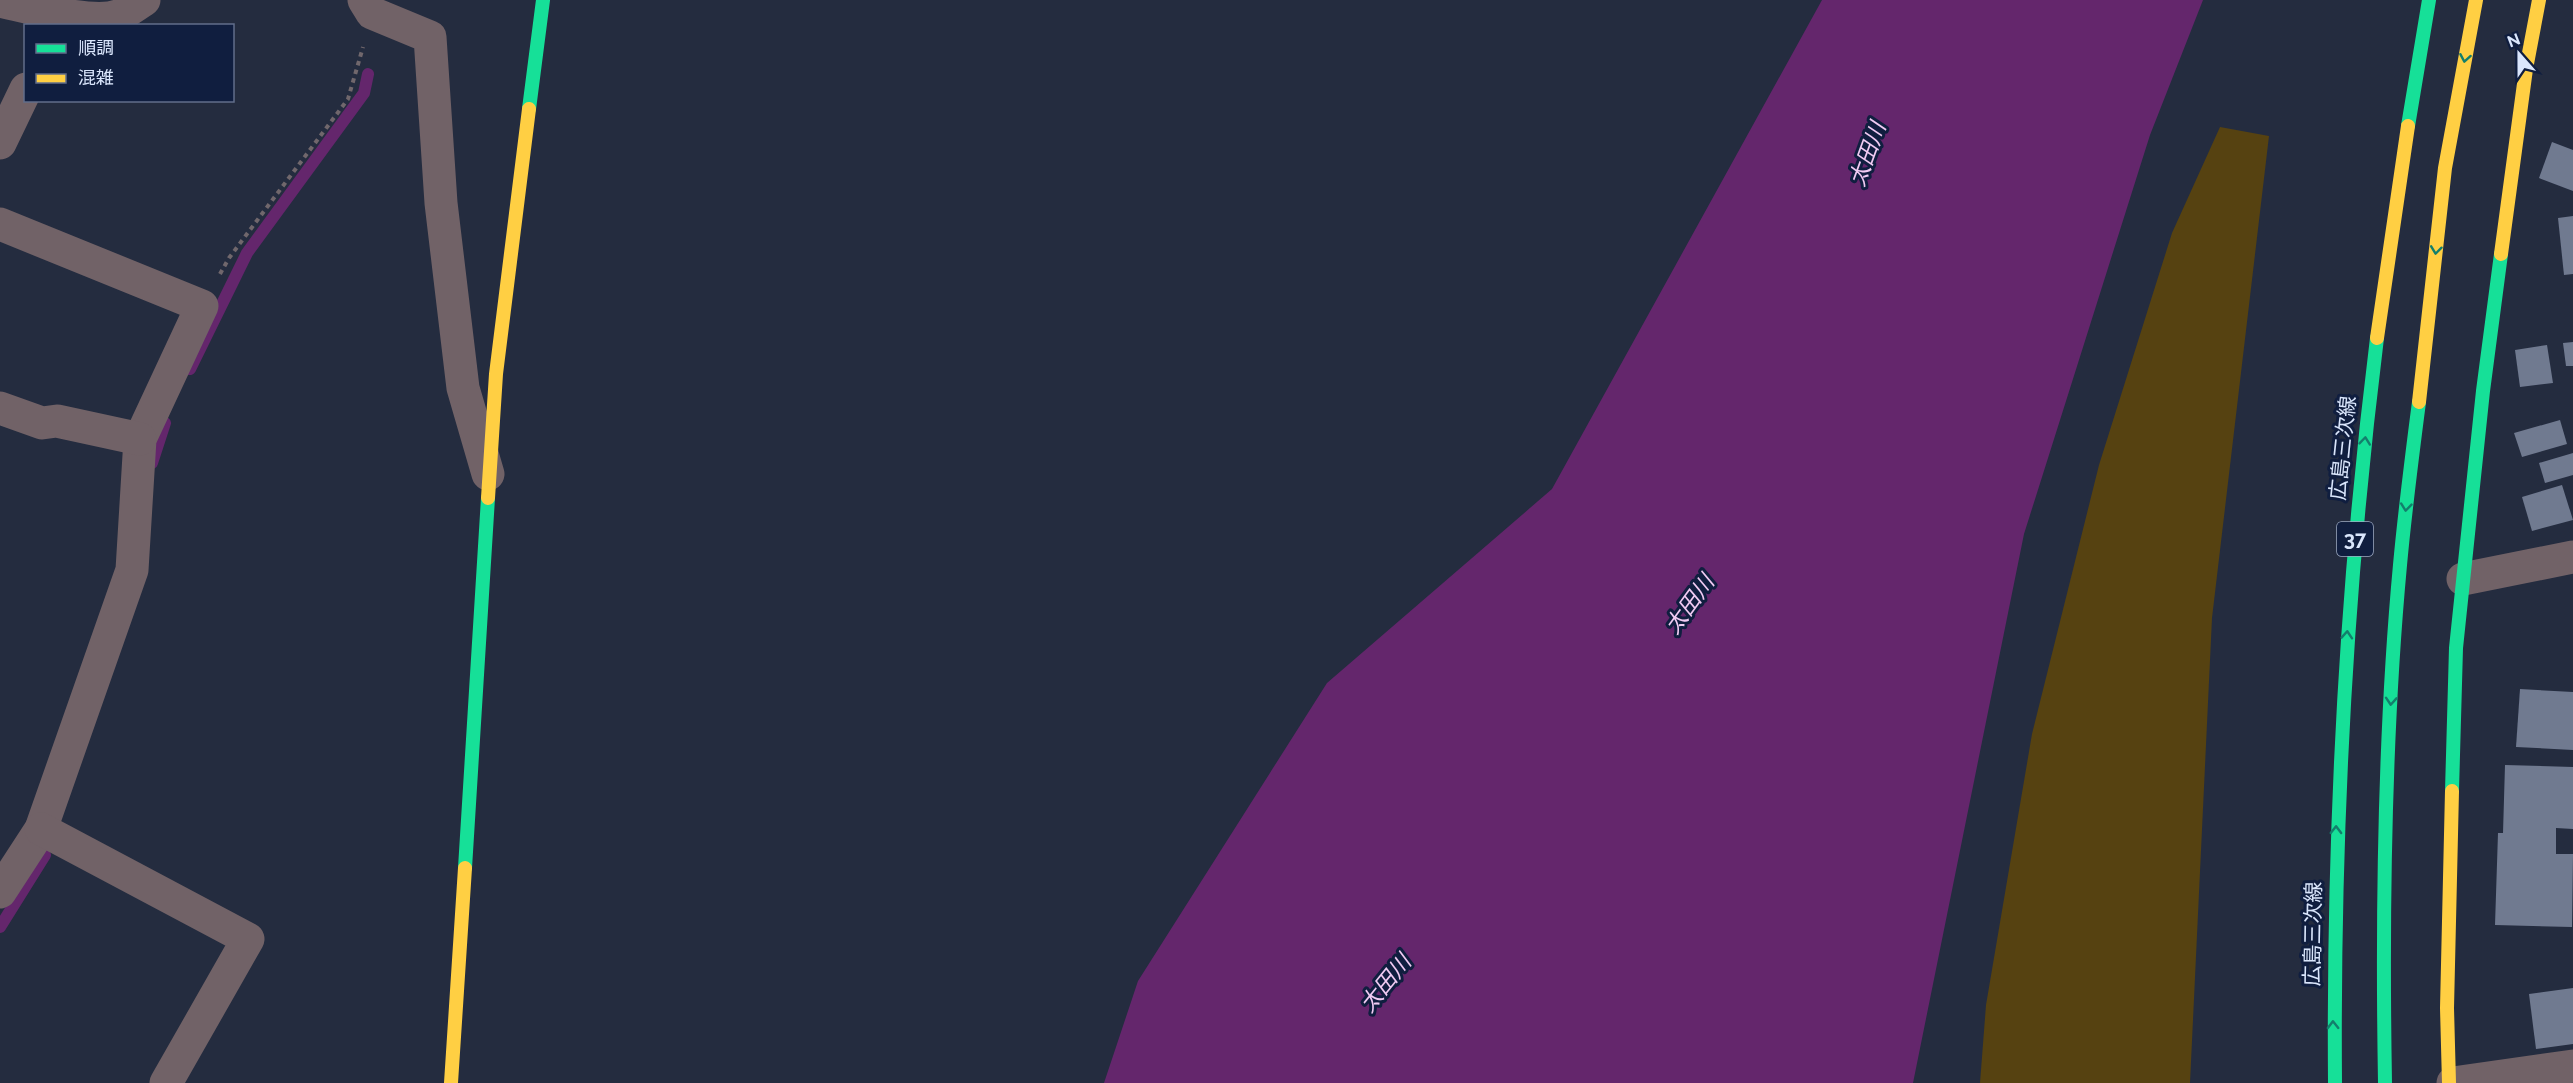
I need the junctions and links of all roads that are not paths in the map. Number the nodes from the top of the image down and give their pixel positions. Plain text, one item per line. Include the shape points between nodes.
1 (144, 0) edge
2 (543, 0) edge
3 (2429, 0) edge
4 (2476, 0) edge
5 (2539, 0) edge
6 (0, 1) edge
7 (368, 7) edge
8 (59, 20) edge
9 (24, 93) edge
10 (0, 143) edge
11 (0, 224) edge
12 (0, 408) edge
13 (140, 438) junction
14 (489, 478) junction
15 (2573, 557) edge
16 (2463, 579) junction
17 (41, 829) junction
18 (0, 892) edge
19 (2573, 1066) edge
20 (166, 1083) edge
21 (451, 1083) edge
22 (2335, 1083) edge
23 (2385, 1083) edge
24 (2451, 1083) edge

1 - 8 street via 119,15
2 - 14 street via 496,374
22 -> 3 street, 広島三次線 / 37 via 2332,977 2337,766 2352,574 2374,353 2402,153
4 -> 23 street, 37 via 2445,168 2400,565 2387,765
5 - 16 street via 2526,69 2483,391
6 - 8 street
7 - 14 street via 430,37 441,203 463,388
9 - 10 street
11 - 13 street via 202,306
12 - 13 street via 42,423 57,421
13 - 17 street via 132,570
14 - 21 street
15 - 16 street
16 - 24 street via 2456,648 2447,1008
17 - 18 street
17 - 20 street via 248,939
19 - 24 street

